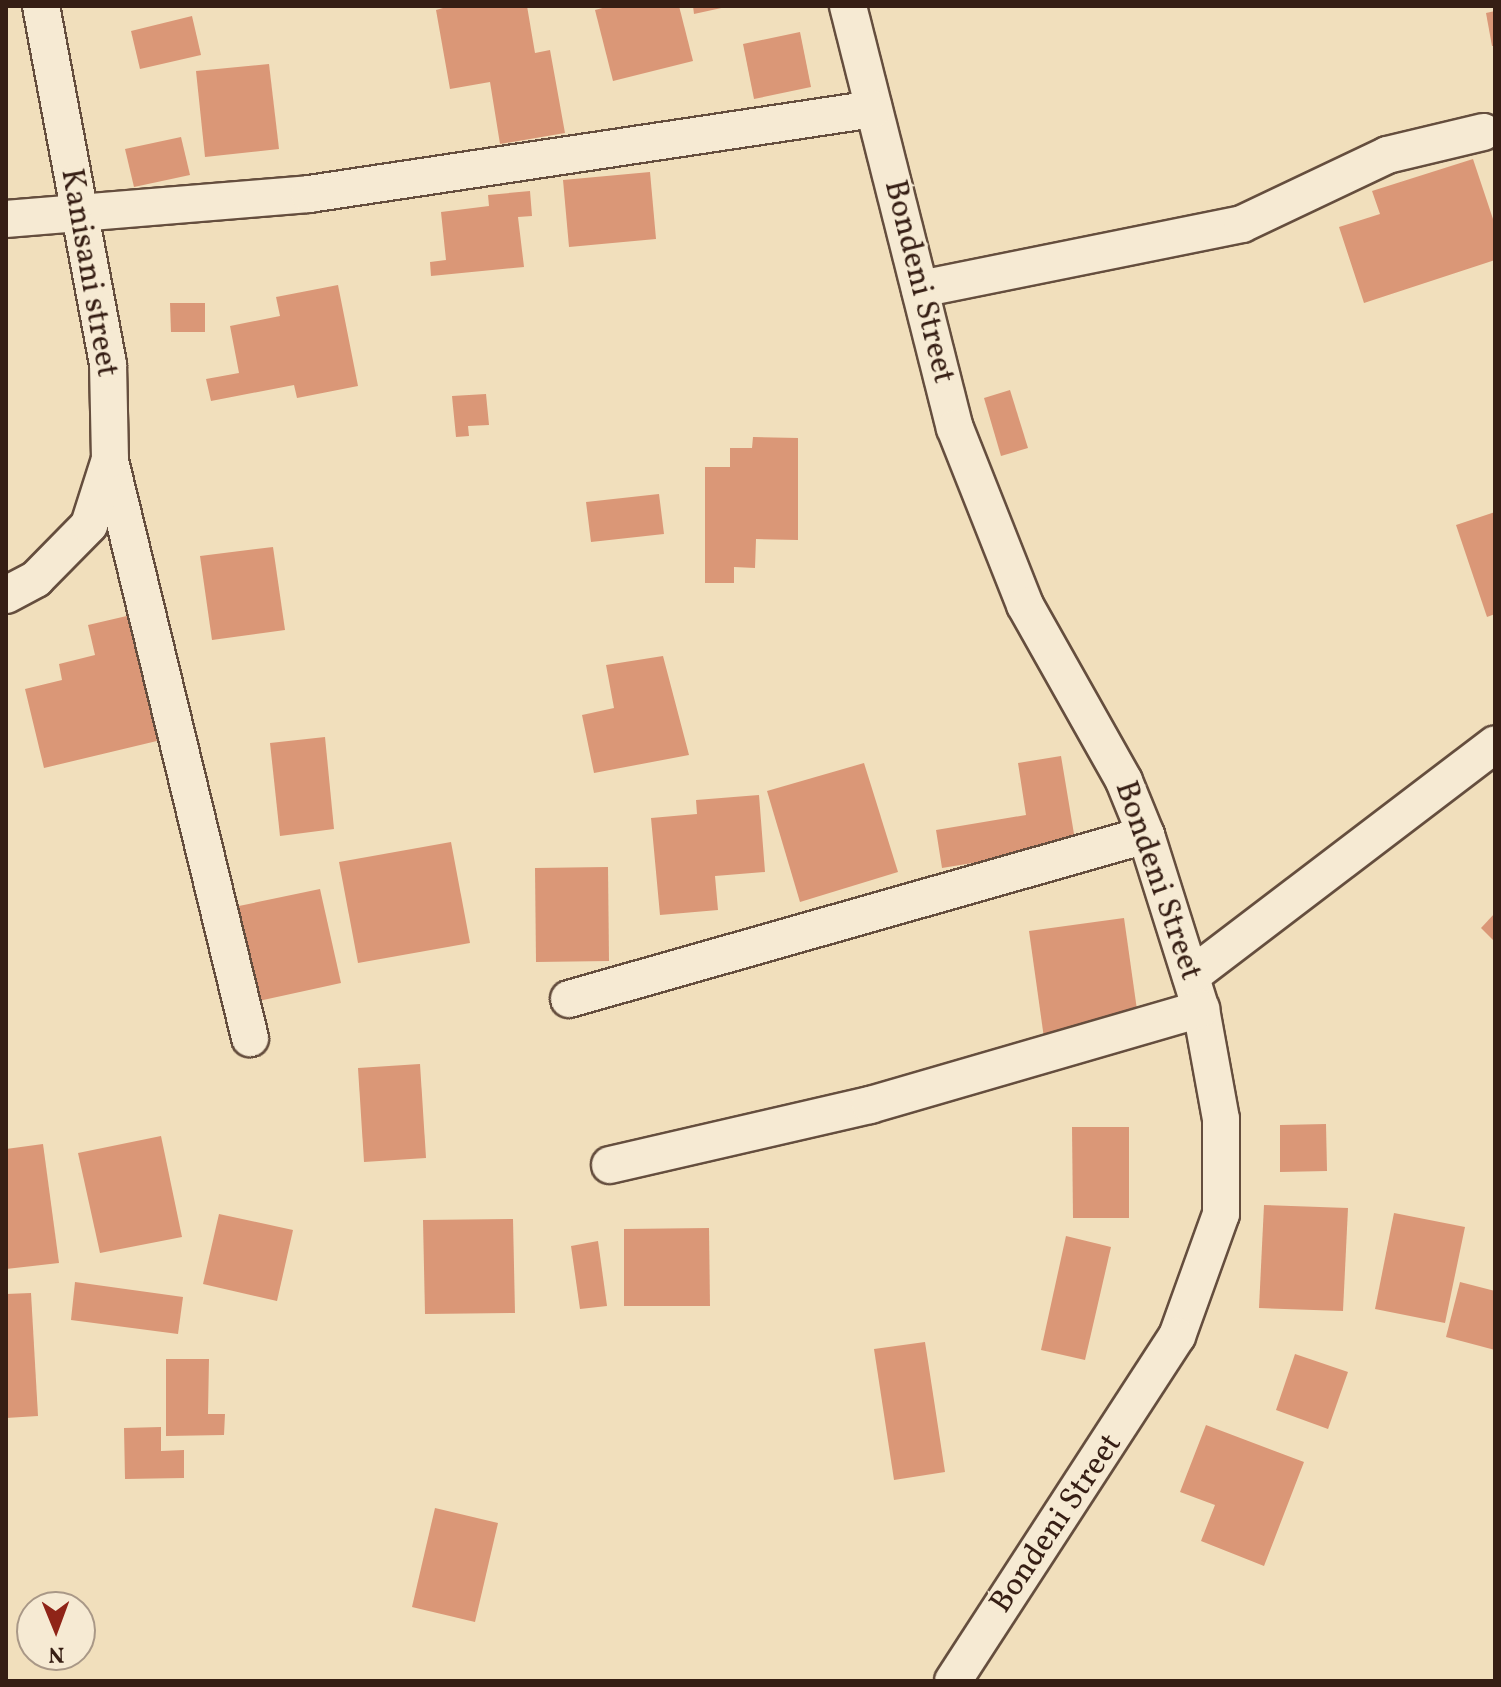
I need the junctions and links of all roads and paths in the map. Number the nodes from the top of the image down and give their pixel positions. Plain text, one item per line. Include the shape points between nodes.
1 (41, 6) edge
2 (848, 6) edge
3 (874, 109) junction
4 (1483, 132) dead end
5 (77, 212) junction
6 (6, 219) edge
7 (920, 289) junction
8 (110, 459) junction
9 (6, 595) edge
10 (1495, 744) edge
11 (1146, 835) junction
12 (1196, 992) junction
13 (569, 999) dead end
14 (250, 1038) dead end
15 (610, 1165) dead end
16 (953, 1681) edge

1 - 5 street, Kanisani street
2 - 3 street, Bondeni Street
3 - 5 street via 309,194
3 - 7 street, Bondeni Street
4 - 7 street via 1387,155 1242,224
5 - 6 street
5 - 8 street, Kanisani street via 108,364
7 - 11 street, Bondeni Street via 955,428 1025,605 1124,781
8 - 9 street, Kanisani street via 89,525 36,579
8 - 14 street
10 - 12 street
11 - 12 street, Bondeni Street
11 - 13 street
12 - 15 street via 870,1105
12 - 16 street, Bondeni Street via 1221,1119 1221,1214 1182,1322 1126,1421

